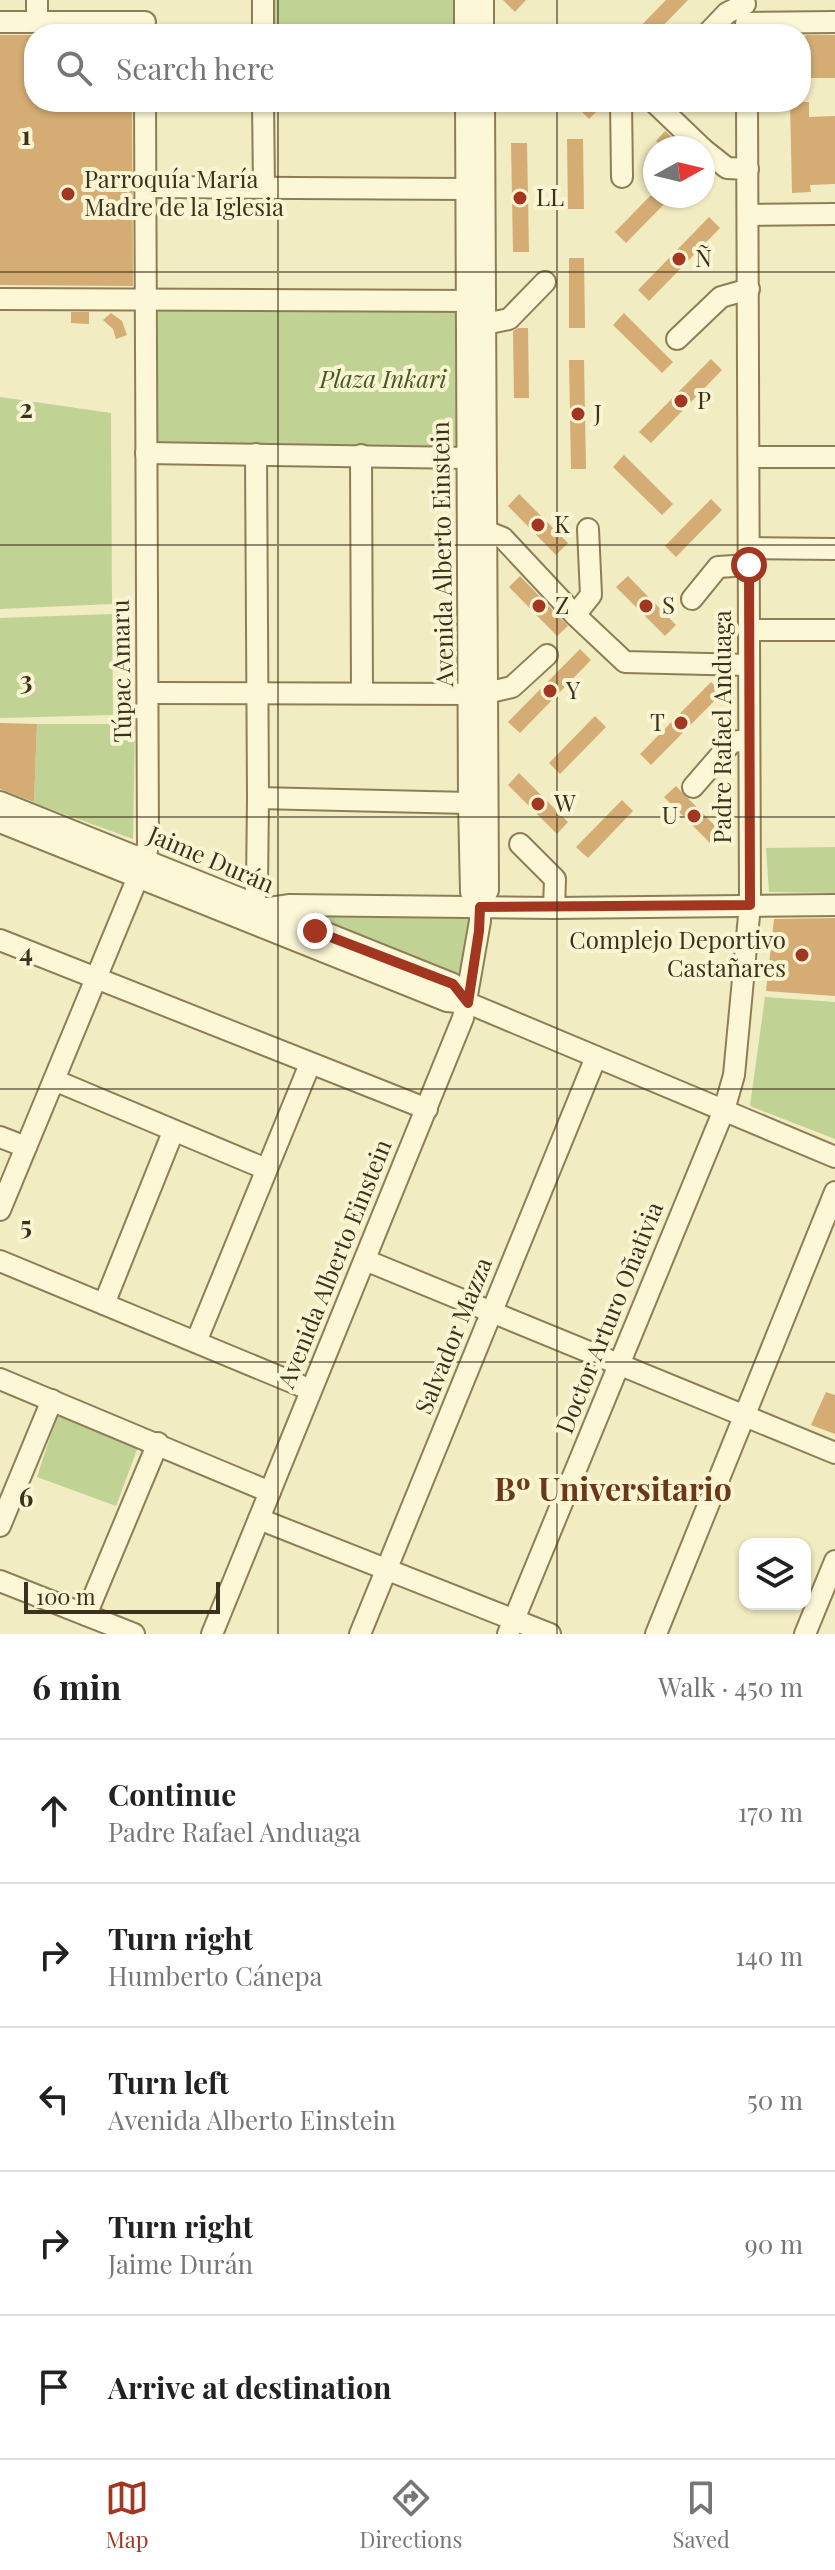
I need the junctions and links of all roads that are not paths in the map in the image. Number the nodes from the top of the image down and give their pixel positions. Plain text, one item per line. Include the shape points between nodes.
1 (37, 0) edge
2 (144, 0) edge
3 (263, 0) edge
4 (465, 0) edge
5 (483, 0) edge
6 (746, 15) edge
7 (0, 22) edge
8 (37, 22) junction
9 (835, 22) edge
10 (73, 24) edge
11 (145, 24) edge
12 (263, 24) edge
13 (465, 24) edge
14 (483, 24) edge
15 (717, 24) edge
16 (145, 112) edge
17 (263, 112) edge
18 (466, 112) edge
19 (484, 112) edge
20 (621, 112) edge
21 (665, 112) edge
22 (747, 112) edge
23 (690, 136) edge
24 (715, 158) edge
25 (748, 169) junction
26 (622, 177) dead end
27 (146, 187) junction
28 (264, 188) junction
29 (466, 189) junction
30 (835, 214) edge
31 (748, 215) junction
32 (545, 282) dead end
33 (749, 289) junction
34 (0, 299) edge
35 (146, 299) junction
36 (475, 301) junction
37 (485, 324) junction
38 (677, 339) dead end
39 (146, 453) junction
40 (256, 454) junction
41 (361, 455) junction
42 (749, 457) junction
43 (835, 457) edge
44 (468, 458) junction
45 (588, 529) dead end
46 (477, 532) junction
47 (835, 549) edge
48 (749, 557) junction
49 (692, 599) dead end
50 (575, 615) junction
51 (750, 630) junction
52 (835, 630) edge
53 (547, 655) dead end
54 (749, 665) junction
55 (258, 692) junction
56 (362, 692) junction
57 (149, 693) junction
58 (478, 694) junction
59 (748, 740) junction
60 (693, 787) dead end
61 (258, 798) junction
62 (0, 802) edge
63 (469, 803) junction
64 (0, 822) edge
65 (520, 844) dead end
66 (141, 868) junction
67 (750, 905) junction
68 (835, 905) edge
69 (258, 907) junction
70 (480, 907) junction
71 (554, 908) junction
72 (0, 940) edge
73 (97, 976) junction
74 (468, 1003) junction
75 (596, 1057) junction
76 (310, 1064) junction
77 (54, 1080) junction
78 (427, 1109) junction
79 (724, 1110) junction
80 (173, 1132) junction
81 (0, 1137) edge
82 (26, 1147) junction
83 (835, 1157) edge
84 (266, 1169) junction
85 (835, 1192) edge
86 (0, 1210) edge
87 (365, 1260) junction
88 (0, 1261) edge
89 (104, 1304) junction
90 (492, 1310) junction
91 (196, 1342) junction
92 (618, 1363) junction
93 (0, 1379) edge
94 (311, 1390) junction
95 (52, 1400) junction
96 (744, 1417) junction
97 (158, 1443) junction
98 (835, 1453) edge
99 (270, 1492) junction
100 (259, 1519) junction
101 (0, 1526) edge
102 (835, 1561) edge
103 (387, 1568) junction
104 (0, 1581) edge
105 (86, 1615) junction
106 (511, 1627) edge
107 (134, 1634) edge
108 (212, 1634) edge
109 (360, 1634) edge
110 (550, 1634) edge
111 (656, 1634) edge
112 (805, 1634) edge

1 - 8 street
2 - 11 street
3 - 12 street
4 - 13 street
5 - 14 street
6 - 9 street
6 - 15 street via 727,13
7 - 8 street
8 - 10 street
16 - 27 street, Túpac Amaru
17 - 28 street
18 - 29 street, Avenida Alberto Einstein
19 - 36 street, Avenida Alberto Einstein
20 - 26 street
21 - 23 street
22 - 25 street, Padre Rafael Anduaga
24 - 25 street via 727,168
25 - 31 street, Padre Rafael Anduaga
27 - 28 street
27 - 35 street, Túpac Amaru
28 - 29 street
29 - 36 street, Avenida Alberto Einstein
30 - 31 street
31 - 33 street, Padre Rafael Anduaga
32 - 37 street via 509,319
33 - 38 street via 721,297
33 - 42 street, Padre Rafael Anduaga
34 - 35 street
35 - 36 street
35 - 39 street, Túpac Amaru
36 - 37 street, Avenida Alberto Einstein
36 - 44 street, Avenida Alberto Einstein
37 - 46 street, Avenida Alberto Einstein
39 - 40 street
39 - 57 street, Túpac Amaru
40 - 41 street
40 - 55 street
41 - 44 street
41 - 56 street
42 - 43 street
42 - 48 street, Padre Rafael Anduaga
44 - 46 street, Avenida Alberto Einstein
45 - 50 street via 591,595
46 - 50 street via 503,538
46 - 58 street, Avenida Alberto Einstein
47 - 48 street
48 - 49 street via 718,567
48 - 51 street, Padre Rafael Anduaga
50 - 54 street via 625,662
51 - 52 street
51 - 54 street, Padre Rafael Anduaga
53 - 58 street via 512,687
54 - 59 street, Padre Rafael Anduaga
55 - 56 street
55 - 57 street
55 - 61 street
56 - 58 street
57 - 66 street, Túpac Amaru via 150,832
58 - 63 street, Avenida Alberto Einstein
58 - 70 street, Avenida Alberto Einstein via 488,890
59 - 60 street via 732,742
59 - 67 street, Padre Rafael Anduaga
61 - 63 street
61 - 69 street
62 - 66 street, Jaime Durán
63 - 70 street, Avenida Alberto Einstein via 471,892
64 - 66 street
65 - 71 street via 555,879
66 - 69 street, Jaime Durán
66 - 73 street, Túpac Amaru
66 - 74 street, Jaime Durán via 447,1001
67 - 68 street
67 - 71 street
67 - 79 street, Padre Rafael Anduaga via 734,1075
69 - 70 street
69 - 74 street, Jaime Durán via 453,984
70 - 71 street
70 - 74 street, Avenida Alberto Einstein
72 - 73 street
73 - 76 street
73 - 77 street, Túpac Amaru
74 - 75 street
74 - 78 street, Avenida Alberto Einstein
75 - 79 street
75 - 90 street, Salvador Mazza
76 - 78 street
76 - 84 street
77 - 80 street
77 - 82 street, Túpac Amaru
78 - 87 street, Avenida Alberto Einstein
79 - 83 street
79 - 92 street, Doctor Arturo Oñativia
80 - 84 street
80 - 89 street
81 - 82 street
82 - 86 street, Túpac Amaru
84 - 91 street
85 - 96 street
87 - 90 street
87 - 94 street, Avenida Alberto Einstein
88 - 89 street
89 - 91 street
90 - 92 street
90 - 103 street, Salvador Mazza
91 - 94 street
92 - 96 street
92 - 106 street, Doctor Arturo Oñativia
93 - 95 street
94 - 99 street, Avenida Alberto Einstein
95 - 97 street
95 - 101 street
96 - 98 street
96 - 111 street
97 - 99 street
97 - 105 street
99 - 100 street, Avenida Alberto Einstein
100 - 103 street
100 - 108 street, Avenida Alberto Einstein
102 - 112 street
103 - 106 street
103 - 109 street, Salvador Mazza
104 - 105 street
105 - 107 street
106 - 110 street

